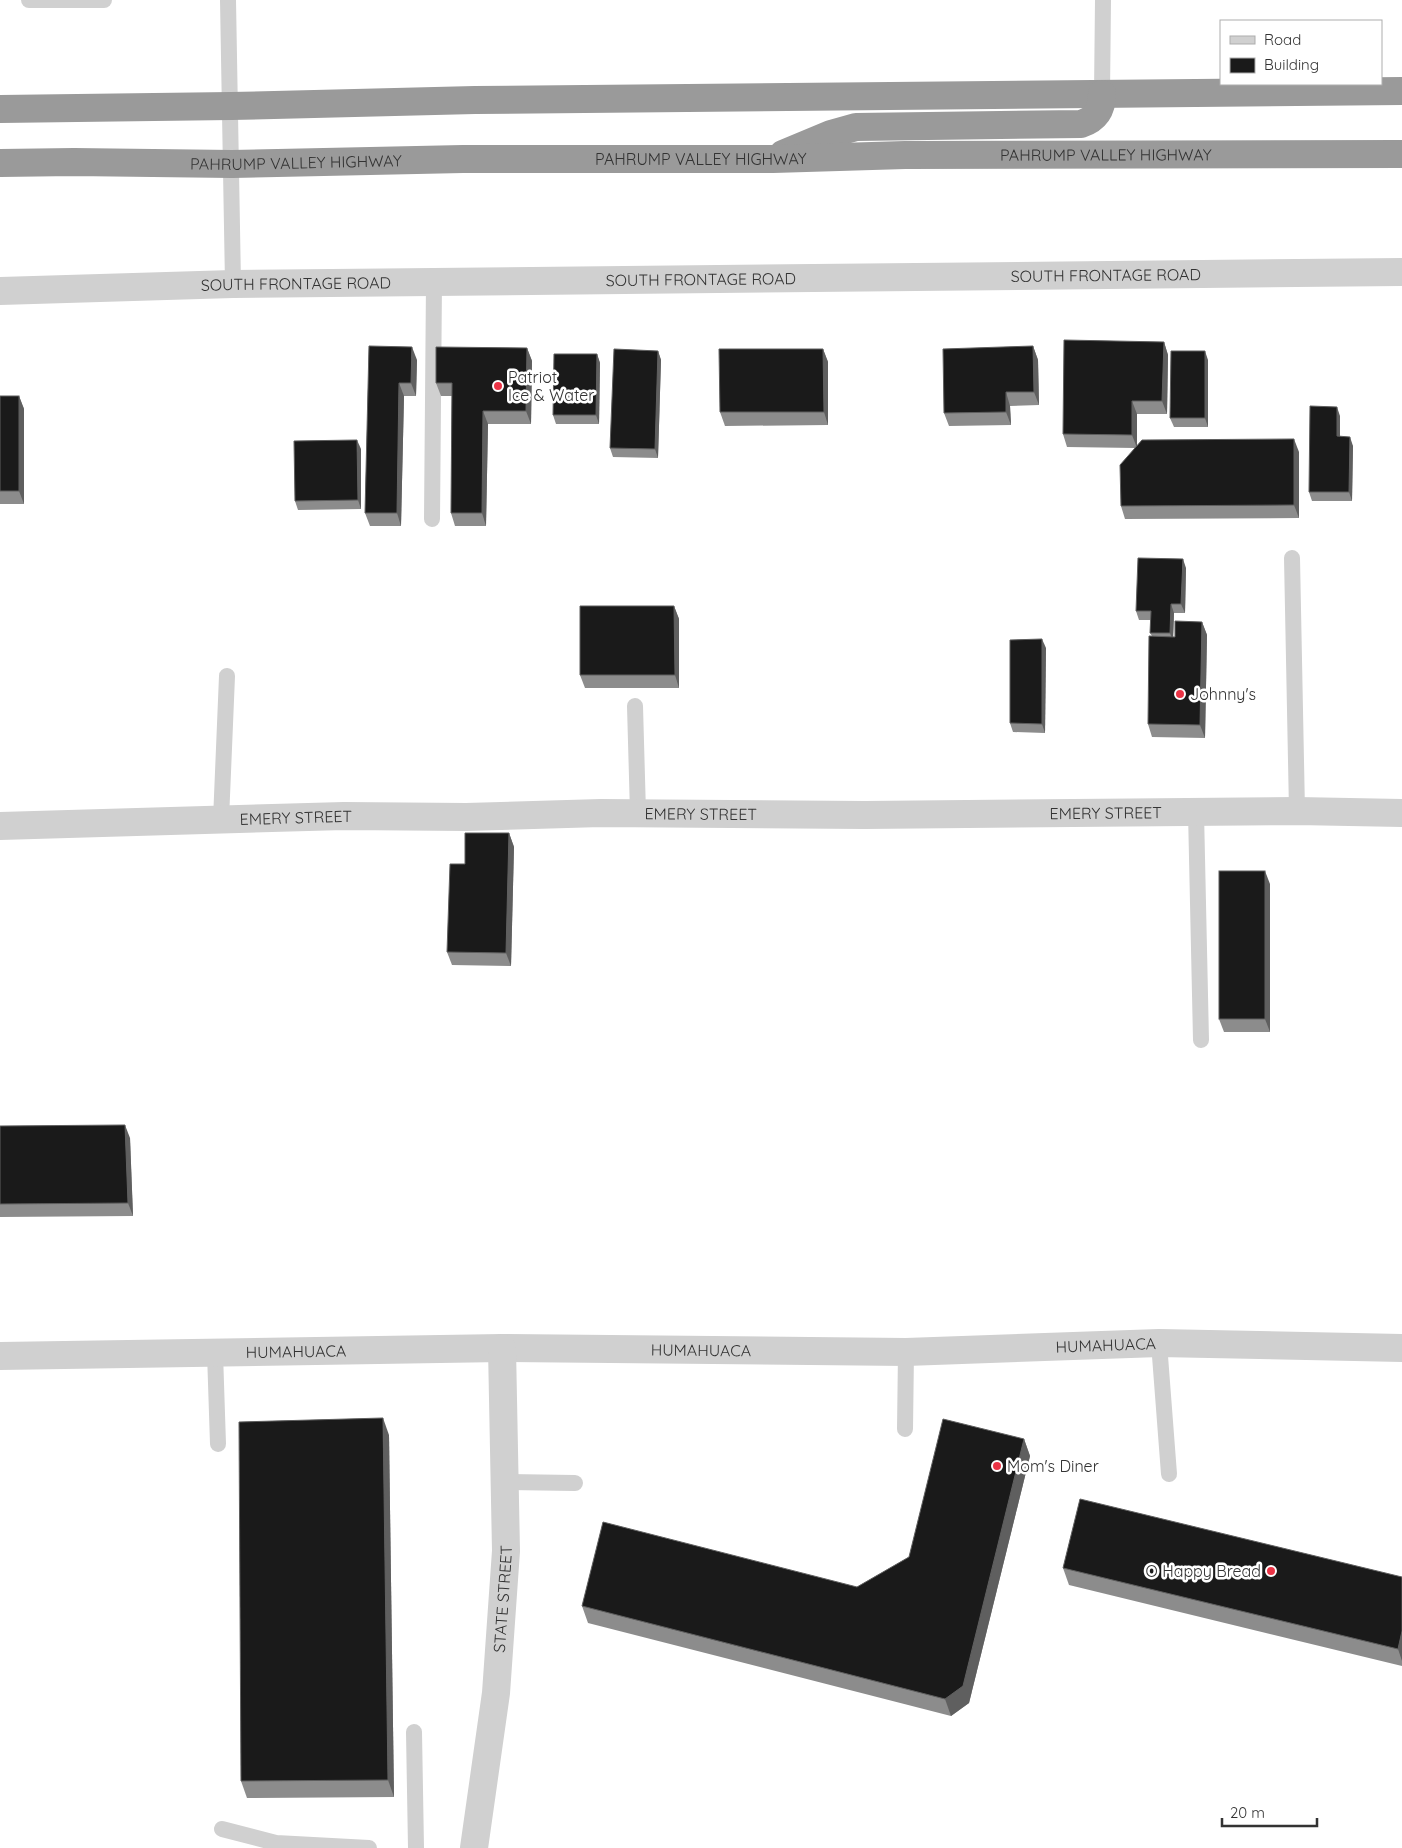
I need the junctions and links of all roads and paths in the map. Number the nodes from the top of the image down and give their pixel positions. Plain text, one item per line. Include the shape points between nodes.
1 (30, 0) edge
2 (104, 0) edge
3 (228, 0) edge
4 (1104, 0) edge
5 (1402, 91) edge
6 (1102, 94) junction
7 (231, 106) junction
8 (0, 109) edge
9 (1402, 154) edge
10 (773, 159) junction
11 (0, 163) edge
12 (232, 164) junction
13 (1402, 272) edge
14 (434, 282) junction
15 (233, 284) junction
16 (0, 291) edge
17 (432, 519) dead end
18 (1292, 558) dead end
19 (227, 676) dead end
20 (635, 706) dead end
21 (1297, 811) junction
22 (1196, 812) junction
23 (638, 813) junction
24 (1402, 813) edge
25 (221, 820) junction
26 (0, 826) edge
27 (1201, 1040) dead end
28 (1159, 1343) junction
29 (502, 1348) junction
30 (1402, 1348) edge
31 (906, 1352) junction
32 (215, 1353) junction
33 (0, 1356) edge
34 (905, 1429) dead end
35 (218, 1444) dead end
36 (1169, 1474) dead end
37 (504, 1482) junction
38 (575, 1483) dead end
39 (414, 1732) dead end
40 (222, 1829) dead end
41 (369, 1848) edge
42 (416, 1848) edge
43 (474, 1848) edge

1 - 2 lane
3 - 7 lane
4 - 6 lane
5 - 6 highway
6 - 7 highway via 475,100
6 - 10 highway via 1099,111 1094,118 1081,124 856,127 806,143
7 - 8 highway
7 - 12 lane
9 - 10 highway, PAHRUMP VALLEY HIGHWAY via 905,155
10 - 12 highway, PAHRUMP VALLEY HIGHWAY via 463,159
11 - 12 highway, PAHRUMP VALLEY HIGHWAY
12 - 15 lane
13 - 14 street, SOUTH FRONTAGE ROAD
14 - 15 street, SOUTH FRONTAGE ROAD
14 - 17 lane
15 - 16 street, SOUTH FRONTAGE ROAD
18 - 21 lane
19 - 25 lane
20 - 23 lane
21 - 22 street, EMERY STREET
21 - 24 street, EMERY STREET
22 - 23 street, EMERY STREET
22 - 27 lane
23 - 25 street, EMERY STREET
25 - 26 street, EMERY STREET
28 - 30 street, HUMAHUACA
28 - 31 street, HUMAHUACA
28 - 36 lane
29 - 31 street, HUMAHUACA
29 - 32 street, HUMAHUACA
29 - 37 street, STATE STREET
31 - 34 lane
32 - 33 street, HUMAHUACA
32 - 35 lane
37 - 38 lane
37 - 43 street, STATE STREET via 506,1551 496,1693
39 - 42 lane
40 - 41 lane via 276,1844

